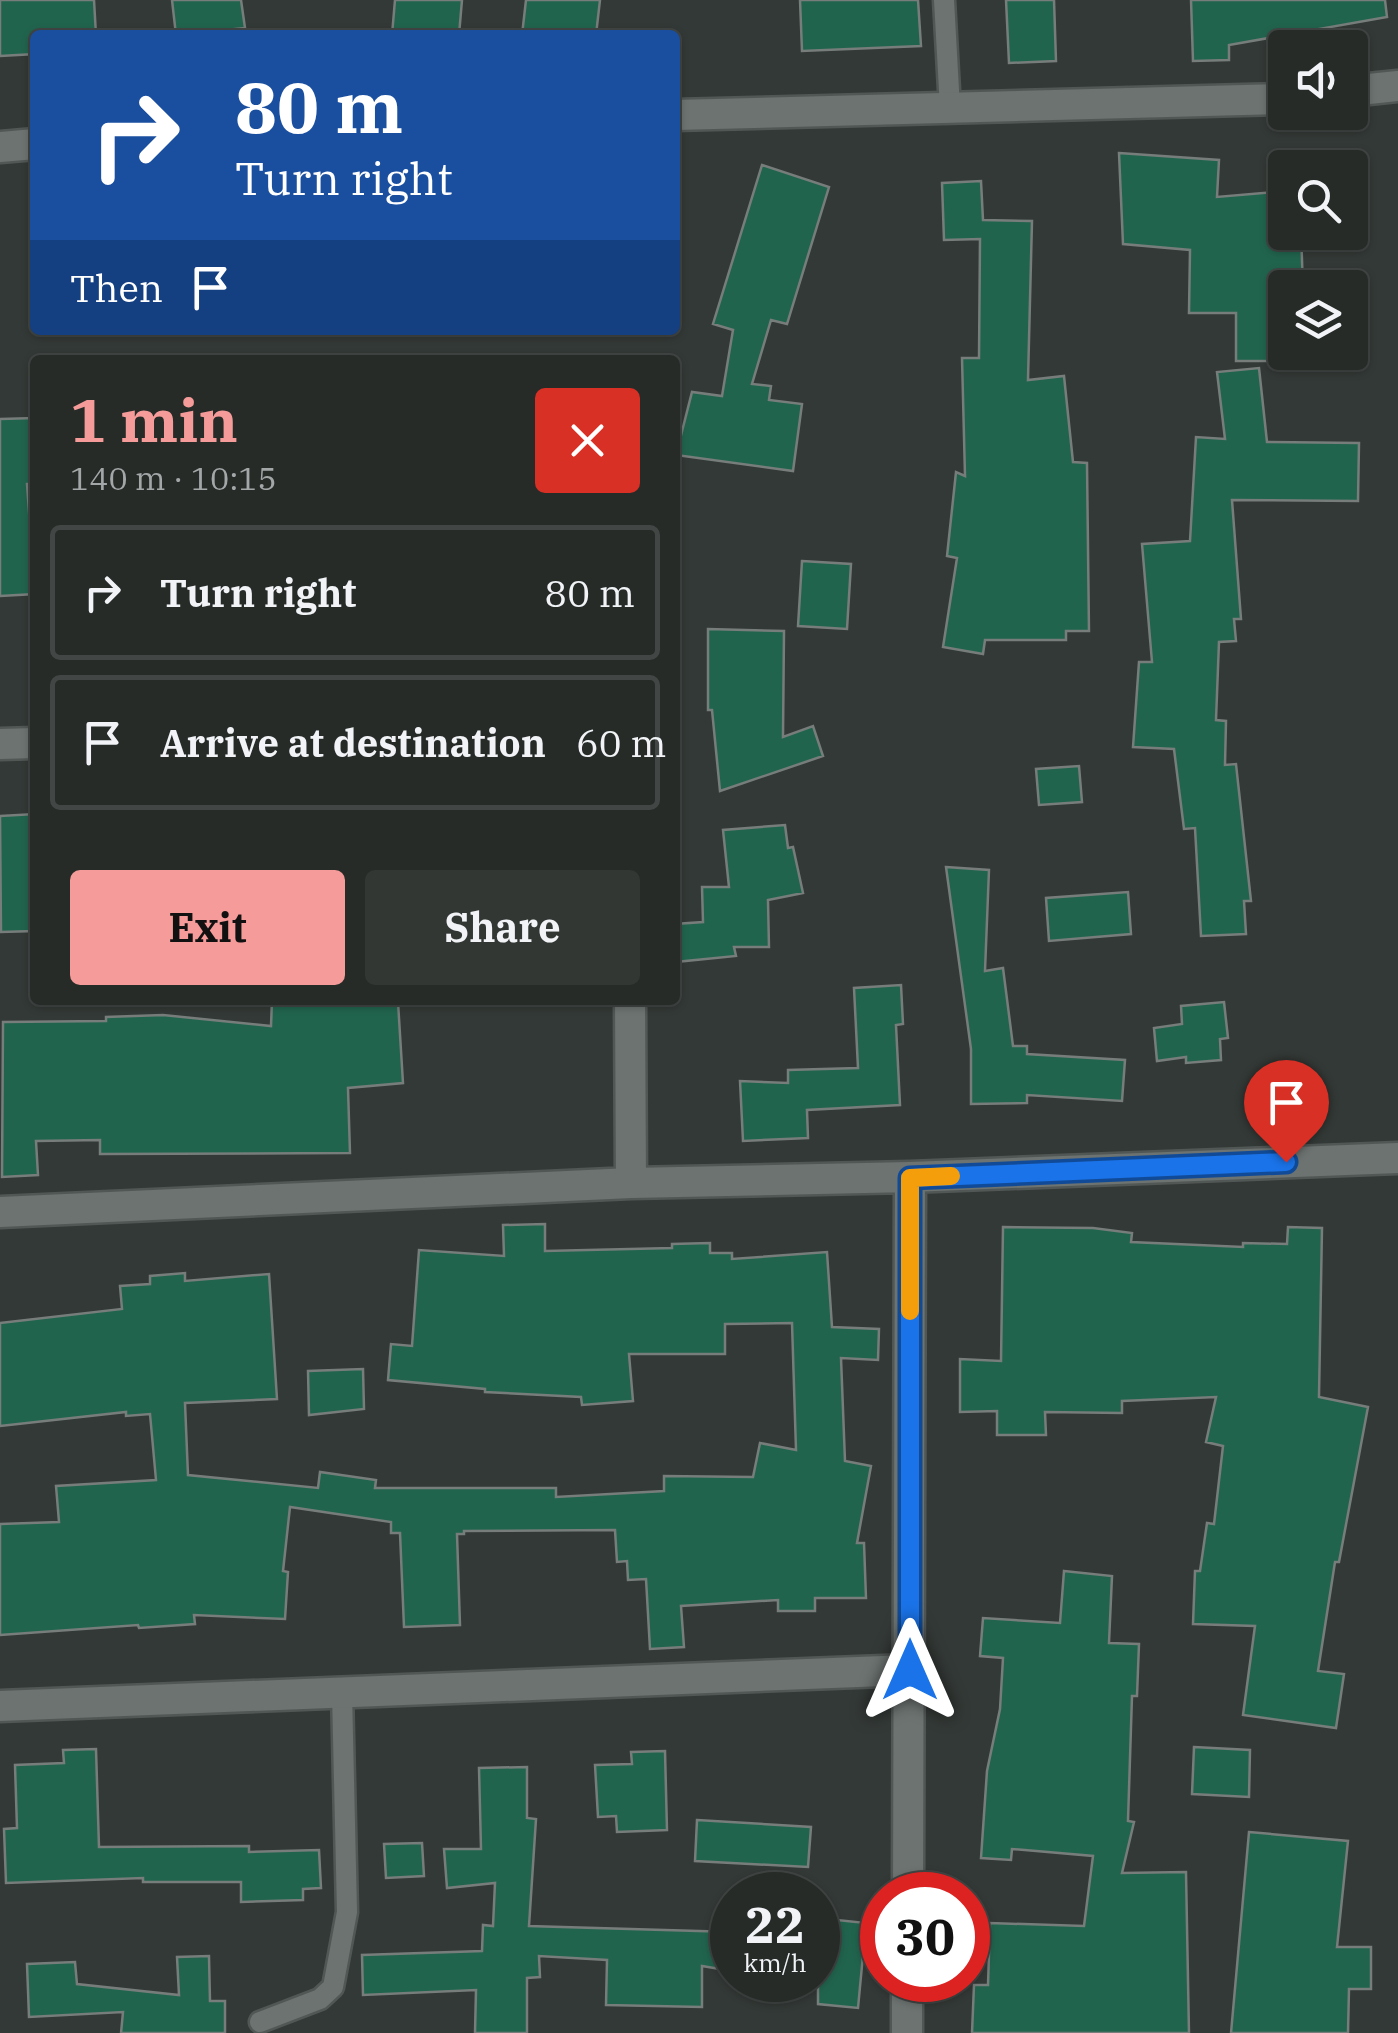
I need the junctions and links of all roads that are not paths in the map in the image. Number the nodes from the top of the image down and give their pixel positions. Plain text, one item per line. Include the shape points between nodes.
1 (944, 0) edge
2 (1398, 86) edge
3 (1368, 89) edge
4 (1268, 99) edge
5 (950, 108) junction
6 (680, 114) edge
7 (30, 144) edge
8 (0, 147) edge
9 (30, 743) edge
10 (0, 744) edge
11 (630, 1005) edge
12 (1398, 1158) edge
13 (910, 1178) junction
14 (631, 1183) junction
15 (0, 1212) edge
16 (910, 1670) junction
17 (342, 1692) junction
18 (0, 1706) edge
19 (908, 1872) edge
20 (908, 2002) edge
21 (260, 2022) dead end
22 (907, 2033) edge

1 - 5 lane
2 - 3 street
4 - 5 street
5 - 6 street
7 - 8 street
9 - 10 street
11 - 14 street
12 - 13 street
13 - 14 street
13 - 16 street
14 - 15 street
16 - 17 street
16 - 19 street
17 - 18 street
17 - 21 lane via 348,1912 333,1988
20 - 22 street

